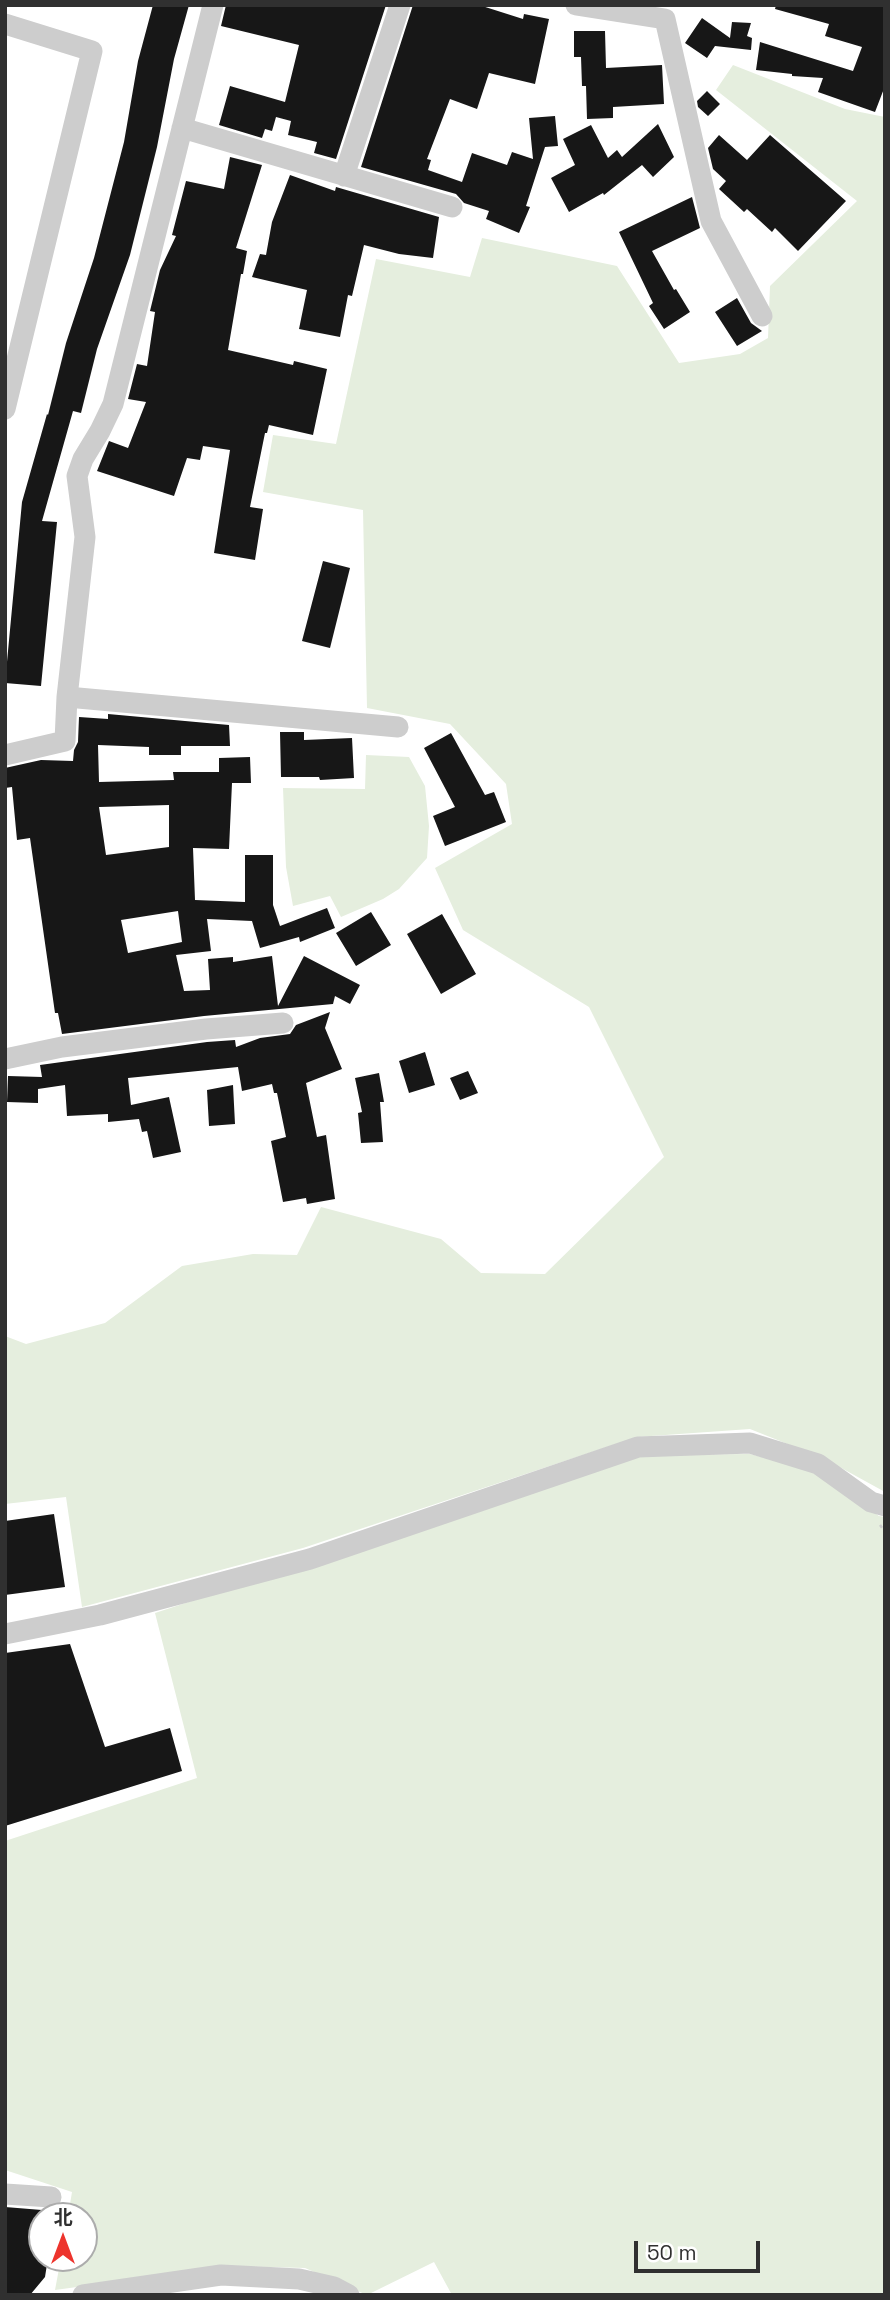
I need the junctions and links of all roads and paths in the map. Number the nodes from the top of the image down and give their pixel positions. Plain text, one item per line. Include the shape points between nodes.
1 (213, 5) edge
2 (400, 5) edge
3 (576, 5) edge
4 (5, 24) edge
5 (182, 128) junction
6 (344, 176) junction
7 (452, 207) dead end
8 (762, 316) dead end
9 (15, 333) edge
10 (5, 409) edge
11 (67, 696) junction
12 (398, 727) dead end
13 (5, 755) edge
14 (283, 1023) dead end
15 (5, 1059) edge
16 (885, 1506) edge
17 (5, 1634) edge
18 (5, 2194) edge
19 (51, 2197) dead end
20 (83, 2295) edge
21 (349, 2295) edge

1 - 5 street
2 - 6 street
3 - 8 street via 665,19 711,221
4 - 9 street via 92,51
5 - 6 street
5 - 11 street via 113,404 77,476 85,537
6 - 7 street
9 - 10 street
11 - 12 street
11 - 13 street via 65,741
14 - 15 street via 62,1047
16 - 17 street via 871,1502 818,1464 750,1443 638,1447 310,1559 100,1615
18 - 19 street
20 - 21 street via 221,2275 299,2279

